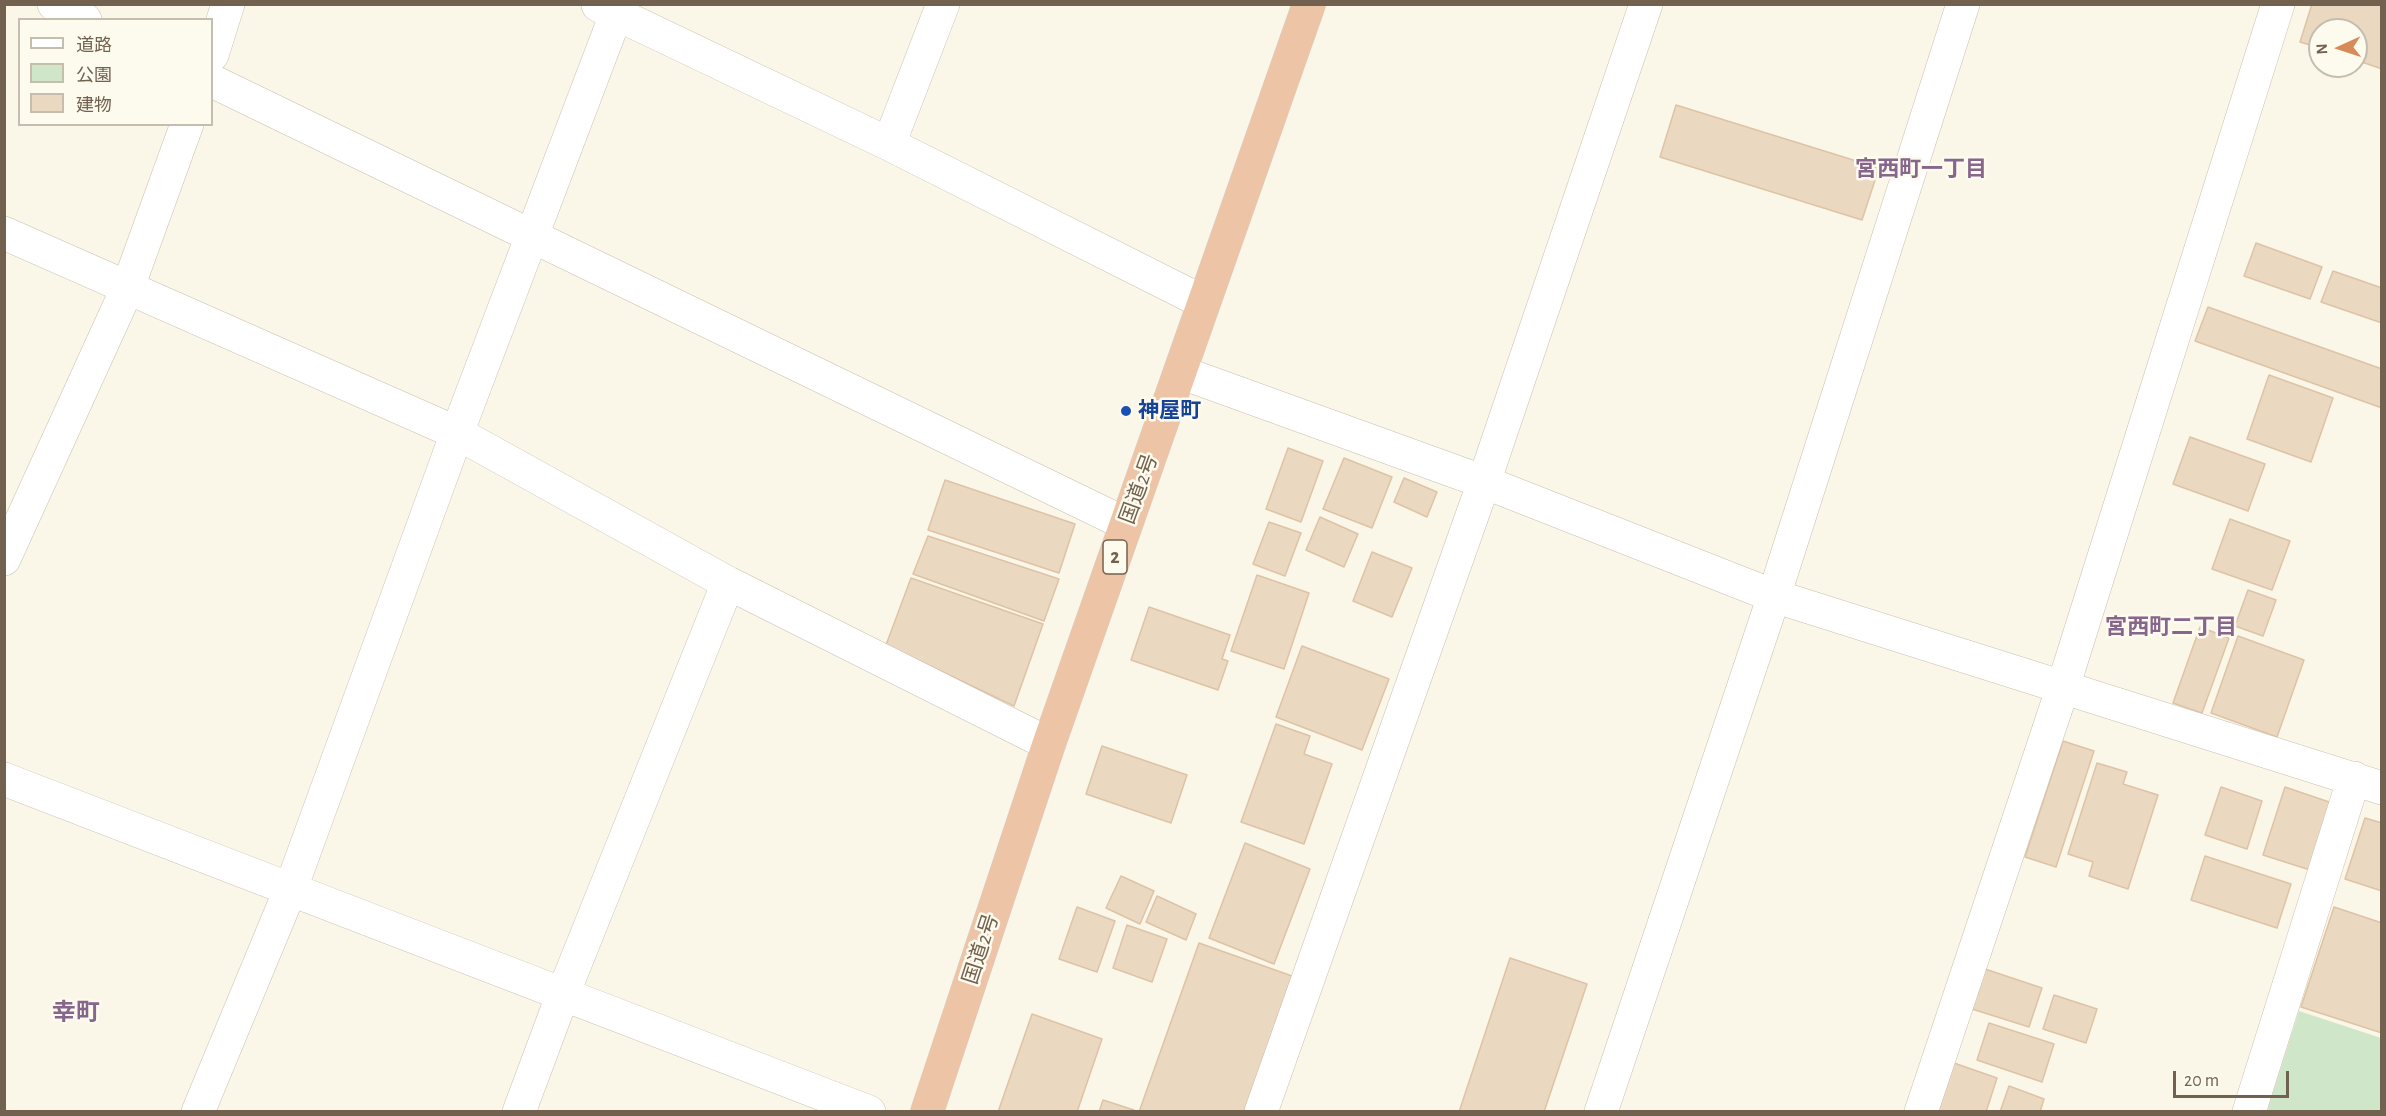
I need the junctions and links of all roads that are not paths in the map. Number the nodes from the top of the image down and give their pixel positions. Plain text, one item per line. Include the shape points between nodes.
1 (54, 4) edge
2 (228, 4) edge
3 (943, 4) edge
4 (1309, 4) edge
5 (1646, 4) edge
6 (1963, 4) edge
7 (2278, 4) edge
8 (611, 8) edge
9 (81, 18) edge
10 (213, 52) edge
11 (213, 81) edge
12 (186, 126) edge
13 (889, 144) junction
14 (4, 233) edge
15 (530, 237) junction
16 (128, 287) junction
17 (1203, 303) junction
18 (1180, 372) junction
19 (457, 433) junction
20 (1484, 482) junction
21 (1126, 524) junction
22 (4, 559) edge
23 (728, 583) junction
24 (1774, 596) junction
25 (2063, 687) junction
26 (1049, 744) junction
27 (4, 779) edge
28 (2368, 783) edge
29 (291, 888) junction
30 (563, 994) junction
31 (198, 1112) edge
32 (519, 1112) edge
33 (869, 1112) edge
34 (927, 1112) edge
35 (1261, 1112) edge
36 (1601, 1112) edge
37 (1921, 1112) edge
38 (2248, 1112) edge

1 - 9 street
2 - 10 street
3 - 13 street
4 - 17 highway, 国道2号 / 2
5 - 20 street
6 - 24 street
7 - 25 street
8 - 13 street
8 - 15 street
11 - 15 street
12 - 16 street
13 - 17 street
14 - 16 street
15 - 19 street
15 - 21 street
16 - 19 street
16 - 22 street
17 - 18 highway, 国道2号 / 2
18 - 20 street
18 - 21 highway, 国道2号 / 2
19 - 23 street
19 - 29 street
20 - 24 street
20 - 35 street
21 - 26 highway, 国道2号 / 2
23 - 26 street
23 - 30 street
24 - 25 street
24 - 36 street
25 - 28 street
25 - 37 street
26 - 34 highway, 国道2号 / 2
27 - 29 street
28 - 38 street
29 - 30 street
29 - 31 street
30 - 32 street
30 - 33 street

